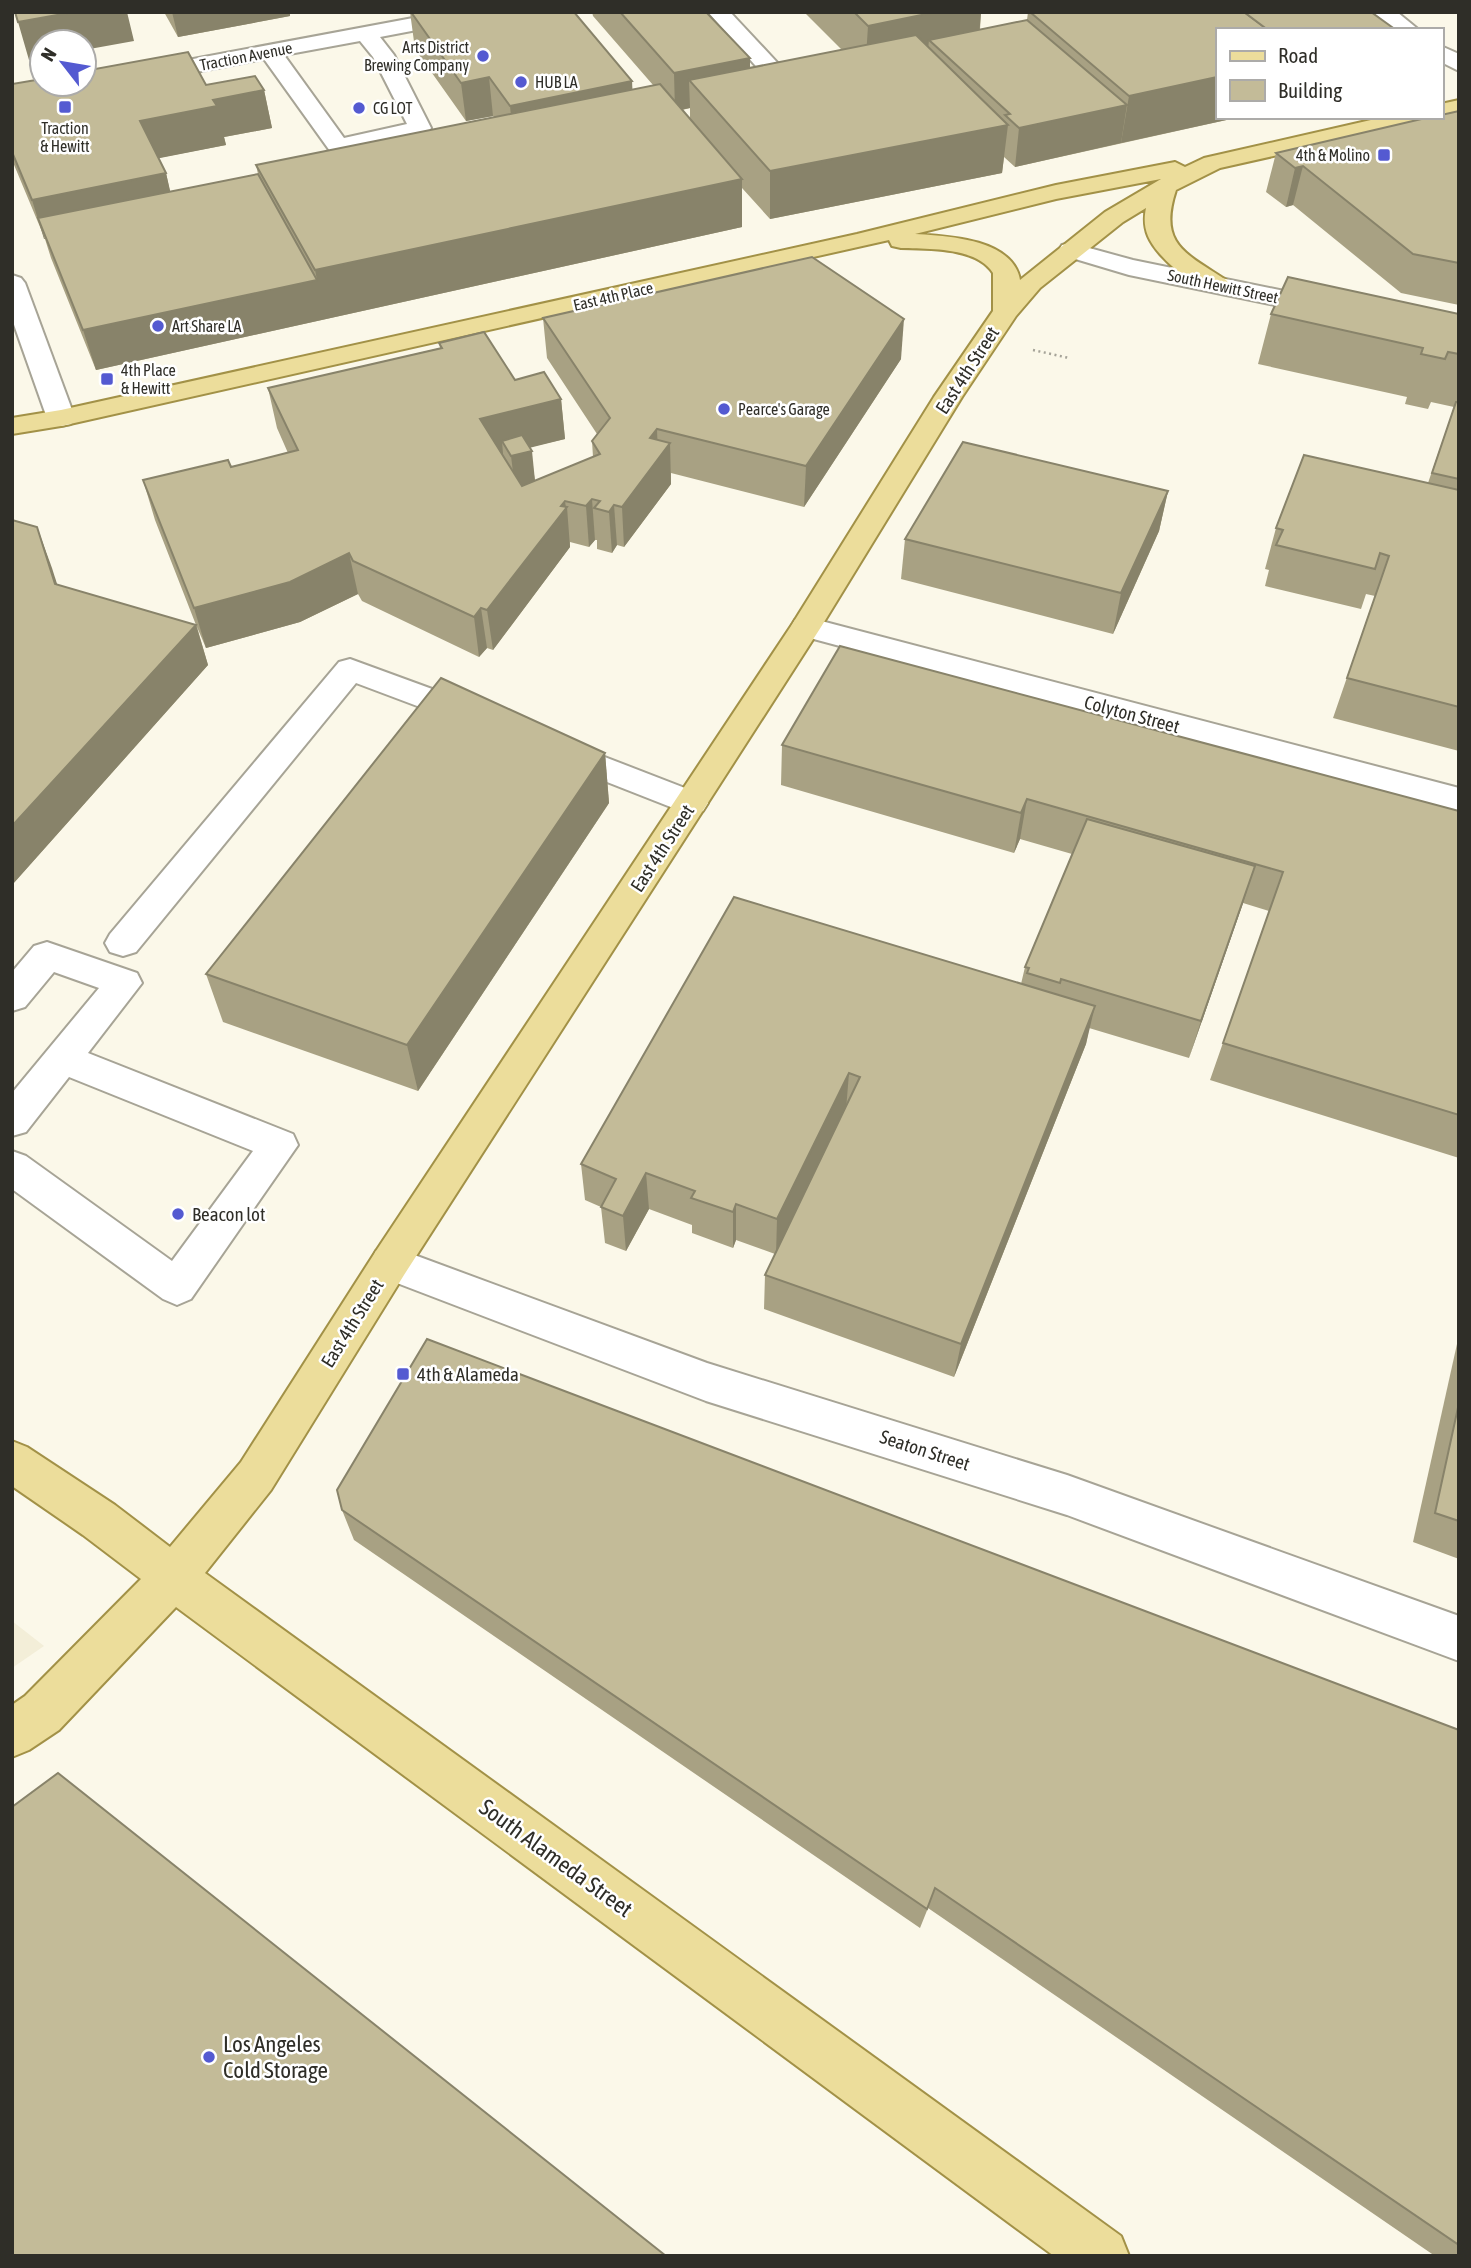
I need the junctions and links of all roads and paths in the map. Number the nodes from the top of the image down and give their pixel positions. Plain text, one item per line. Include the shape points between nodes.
1 (480, 12) edge
2 (718, 12) edge
3 (1383, 12) edge
4 (1405, 28) edge
5 (366, 34) junction
6 (270, 52) junction
7 (1443, 53) edge
8 (1459, 64) edge
9 (778, 76) edge
10 (121, 80) edge
11 (1407, 119) edge
12 (1212, 163) junction
13 (1165, 186) junction
14 (857, 241) junction
15 (1071, 250) junction
16 (12, 283) edge
17 (1217, 285) junction
18 (1006, 311) junction
19 (1352, 313) edge
20 (18, 314) edge
21 (1025, 348) dead end
22 (1069, 358) dead end
23 (61, 418) junction
24 (12, 426) edge
25 (806, 627) junction
26 (1459, 800) edge
27 (691, 803) junction
28 (123, 943) dead end
29 (12, 997) edge
30 (63, 1059) junction
31 (12, 1121) edge
32 (12, 1167) edge
33 (390, 1263) junction
34 (12, 1461) edge
35 (173, 1578) junction
36 (1459, 1639) edge
37 (12, 1733) edge
38 (1101, 2256) edge

1 - 5 street, Traction Avenue
2 - 9 street
3 - 4 street
5 - 6 street, Traction Avenue
5 - 6 street via 383,55 420,128 338,146
6 - 10 street, Traction Avenue
7 - 8 street
11 - 12 main road, East 4th Street
12 - 13 main road, East 4th Street
12 - 14 main road, East 4th Place via 1056,192
13 - 15 main road, East 4th Street
13 - 17 main road via 1156,215 1161,236 1181,261
14 - 18 main road via 926,241 969,249 999,261 1006,273
14 - 23 main road, East 4th Place
15 - 17 street, South Hewitt Street
15 - 18 main road, East 4th Street
16 - 20 street
17 - 19 street, South Hewitt Street
18 - 25 main road, East 4th Street
20 - 23 street
21 - 22 path
23 - 24 main road, East 4th Place
25 - 26 street, Colyton Street
25 - 27 main road, East 4th Street
27 - 28 street via 350,669
27 - 33 main road, East 4th Street
29 - 30 street via 47,956 124,983
30 - 31 street
30 - 32 street via 279,1145 177,1287
33 - 35 main road, East 4th Street via 256,1476
33 - 36 street, Seaton Street via 706,1382 1067,1495
34 - 35 main road, South Alameda Street
35 - 37 main road, East 4th Street via 42,1713
35 - 38 main road, South Alameda Street

